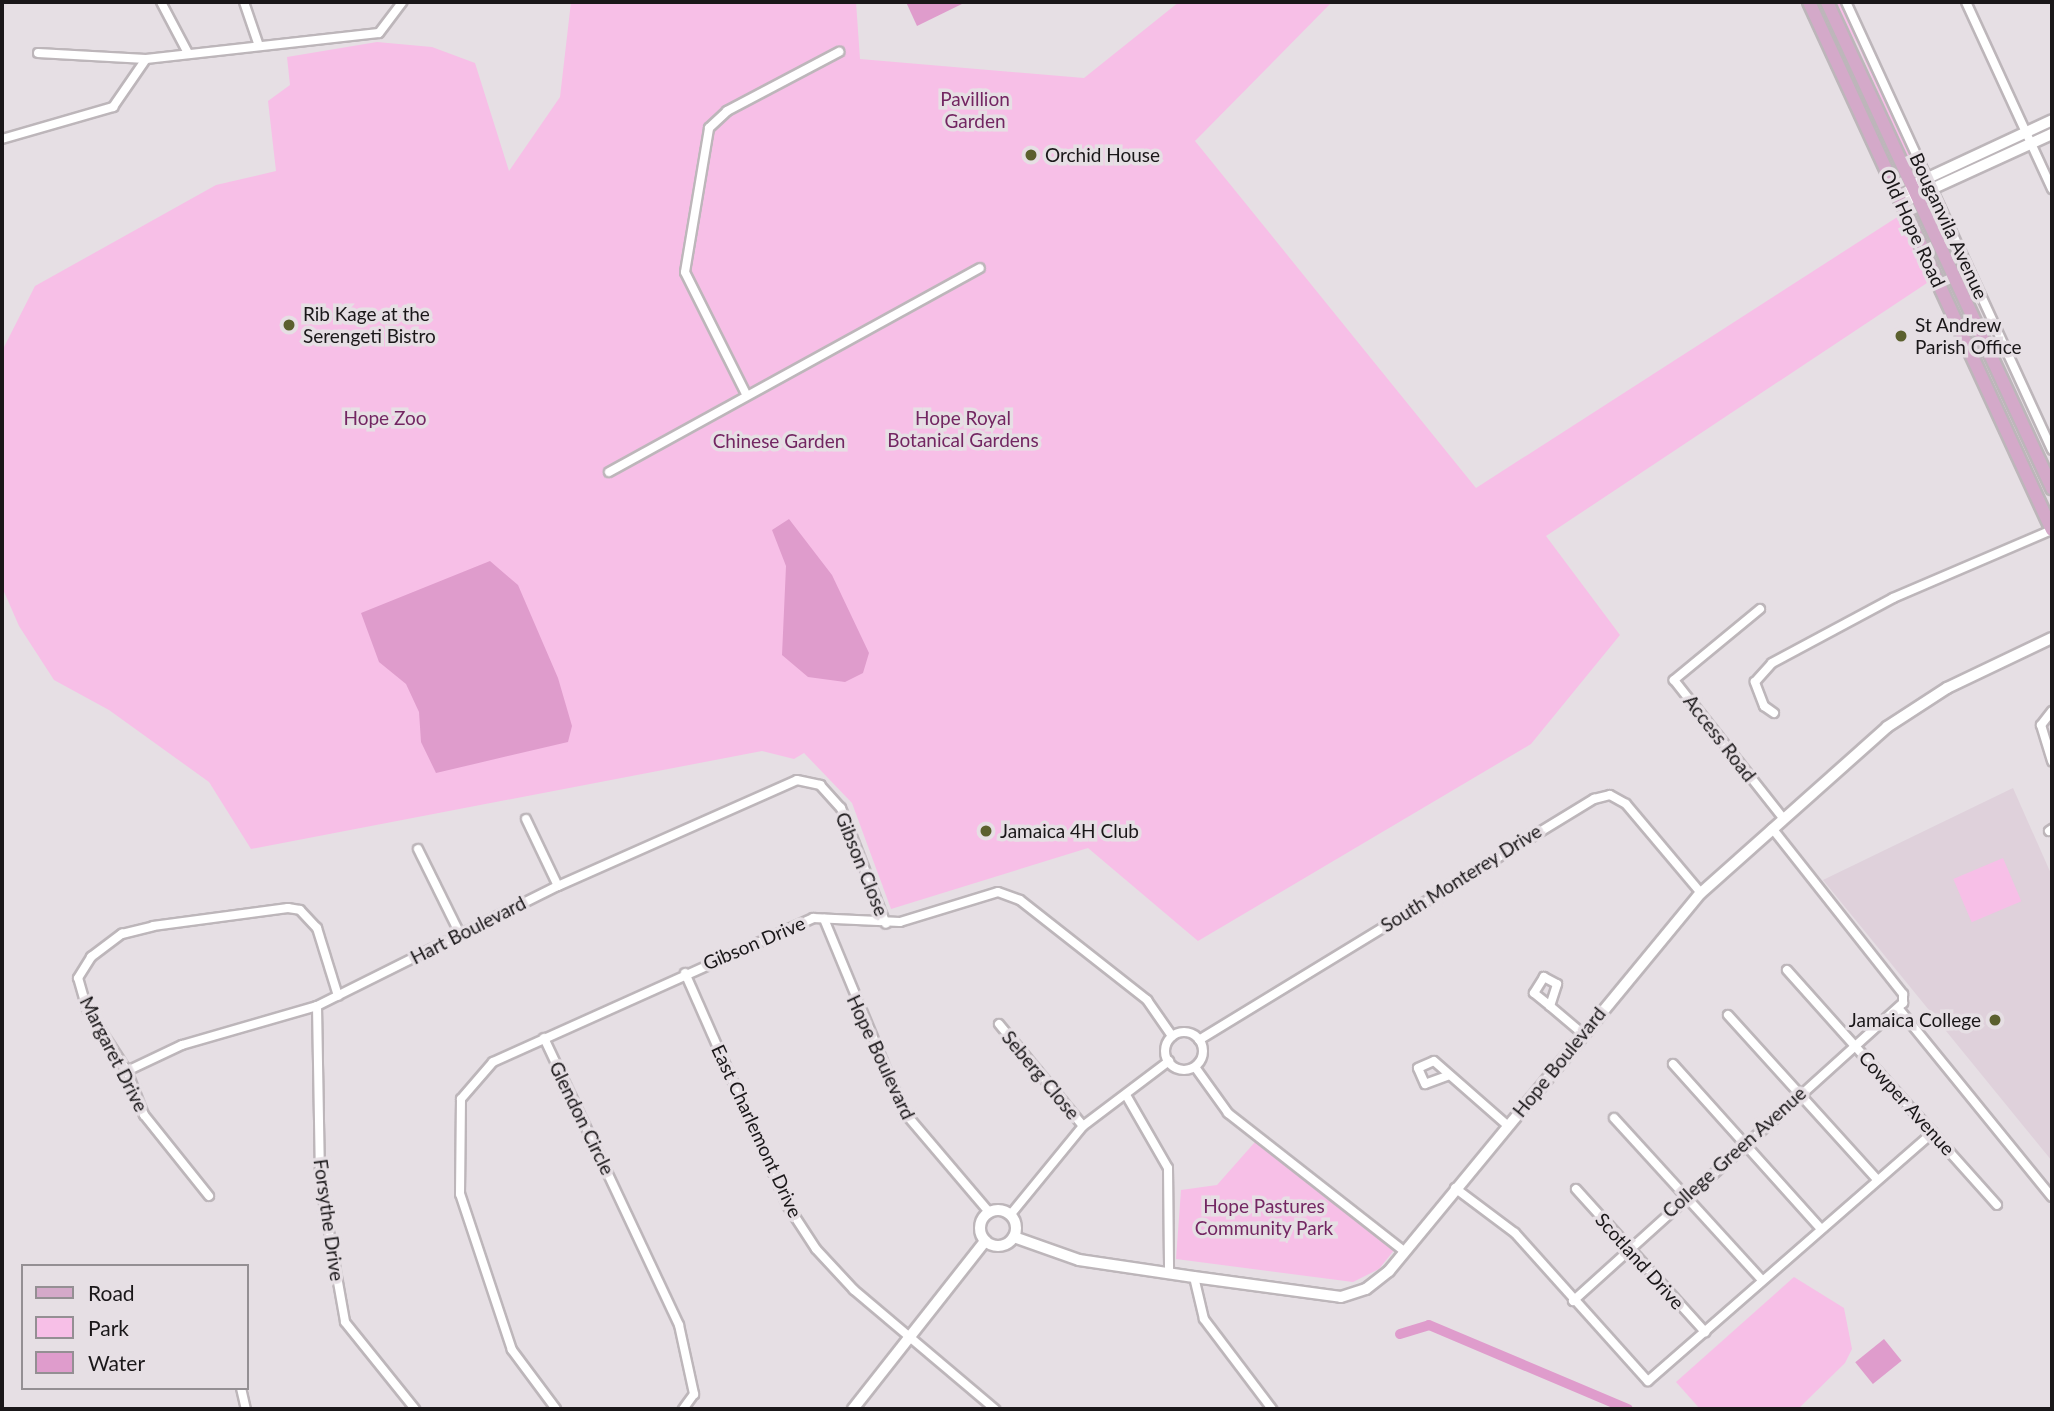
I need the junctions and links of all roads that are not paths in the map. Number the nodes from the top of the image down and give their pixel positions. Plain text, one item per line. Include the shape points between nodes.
1 (161, 2) edge
2 (244, 2) edge
3 (402, 2) edge
4 (1809, 2) edge
5 (1827, 2) edge
6 (1846, 2) edge
7 (1966, 2) edge
8 (259, 46) junction
9 (839, 52) dead end
10 (38, 53) dead end
11 (188, 53) junction
12 (146, 59) junction
13 (2052, 120) edge
14 (2026, 132) junction
15 (2052, 134) edge
16 (2, 139) edge
17 (2031, 144) junction
18 (1922, 181) junction
19 (2052, 189) edge
20 (1934, 191) junction
21 (1922, 197) junction
22 (1900, 200) junction
23 (980, 268) dead end
24 (746, 394) junction
25 (2052, 450) edge
26 (609, 472) dead end
27 (2052, 488) edge
28 (2052, 530) edge
29 (1760, 609) dead end
30 (2052, 638) edge
31 (2052, 711) edge
32 (1774, 713) dead end
33 (2052, 761) edge
34 (806, 779) joint
35 (1783, 818) junction
36 (526, 819) dead end
37 (1772, 828) junction
38 (418, 849) dead end
39 (558, 886) junction
40 (1702, 893) junction
41 (824, 919) junction
42 (886, 924) junction
43 (460, 934) junction
44 (1787, 970) dead end
45 (685, 973) junction
46 (338, 996) junction
47 (317, 1006) junction
48 (1550, 1006) dead end
49 (1899, 1009) junction
50 (1728, 1016) dead end
51 (999, 1024) dead end
52 (1583, 1034) junction
53 (1172, 1036) junction
54 (544, 1038) junction
55 (1199, 1040) junction
56 (1854, 1043) junction
57 (1169, 1061) junction
58 (1673, 1064) dead end
59 (1195, 1066) junction
60 (127, 1070) junction
61 (1447, 1076) dead end
62 (1799, 1093) junction
63 (1126, 1095) junction
64 (1615, 1118) dead end
65 (1507, 1125) junction
66 (1083, 1126) junction
67 (1933, 1132) junction
68 (1742, 1143) junction
69 (1876, 1178) junction
70 (1455, 1188) junction
71 (1576, 1189) dead end
72 (209, 1196) dead end
73 (2052, 1197) edge
74 (1684, 1198) junction
75 (1997, 1205) dead end
76 (989, 1212) junction
77 (1011, 1214) junction
78 (1820, 1228) junction
79 (1014, 1237) junction
80 (985, 1241) junction
81 (1628, 1248) junction
82 (1405, 1252) junction
83 (1169, 1272) junction
84 (1194, 1277) junction
85 (1762, 1280) junction
86 (1573, 1301) junction
87 (1705, 1332) junction
88 (906, 1336) junction
89 (241, 1390) edge
90 (246, 1409) edge
91 (415, 1409) edge
92 (556, 1409) edge
93 (683, 1409) edge
94 (853, 1409) edge
95 (995, 1409) edge
96 (1272, 1409) edge

1 - 11 street
2 - 8 street
3 - 8 street via 379,33
4 - 22 main road, Old Hope Road
5 - 18 main road, Old Hope Road
6 - 18 street, Bouganvila Avenue
7 - 14 street
8 - 11 street
9 - 24 street via 727,111 709,128 685,272
10 - 12 street
11 - 12 street
12 - 16 street via 113,107
13 - 14 street
14 - 17 street
14 - 18 street
15 - 17 street
17 - 19 street
17 - 20 street
18 - 20 street, Bouganvila Avenue
18 - 21 main road, Old Hope Road
18 - 22 street
20 - 21 street
20 - 25 street, Bouganvila Avenue
21 - 22 street
21 - 27 main road, Old Hope Road
22 - 28 main road, Old Hope Road
23 - 24 street
24 - 26 street
28 - 32 street via 1923,584 1773,663 1755,682 1764,706
29 - 35 street, Access Road via 1674,680
30 - 35 street, Hope Boulevard via 1947,688 1887,727
31 - 33 street via 2041,725
34 - 39 street, Hart Boulevard
34 - 42 street, Gibson Close via 820,785 850,823
35 - 37 street, Hope Boulevard
36 - 39 street
37 - 40 street, Hope Boulevard
37 - 49 street via 1903,994
38 - 43 street
39 - 43 street, Hart Boulevard
40 - 52 street, Hope Boulevard
40 - 55 street, South Monterey Drive via 1626,804 1610,795 1594,799
41 - 42 street, Gibson Drive
41 - 45 street, Gibson Drive via 813,918
41 - 76 street, Hope Boulevard via 904,1112
42 - 53 street, Gibson Drive via 986,895 1010,895 1147,1000
43 - 46 street, Hart Boulevard
44 - 56 street, Cowper Avenue
45 - 54 street, Gibson Drive
45 - 88 street, East Charlemont Drive via 788,1206 816,1249
46 - 47 street, Hart Boulevard
46 - 60 street, Margaret Drive via 317,928 300,910 239,911 121,934 91,957 78,978 87,1009
47 - 60 street, Hart Boulevard via 182,1045
47 - 91 street, Forsythe Drive via 320,1181 345,1322
48 - 52 street
49 - 56 street, College Green Avenue
49 - 73 street
50 - 62 street
51 - 66 street, Seberg Close
52 - 65 street, Hope Boulevard
53 - 55 street via 1184,1032
53 - 57 street
54 - 92 street, Glendon Circle via 472,1079 461,1099 456,1136 460,1195 512,1350
54 - 93 street, Glendon Circle via 679,1325 694,1394
55 - 59 street via 1203,1051
56 - 62 street, College Green Avenue
56 - 67 street, Cowper Avenue
57 - 59 street via 1184,1070
57 - 63 street
58 - 68 street
59 - 82 street via 1228,1113
60 - 72 street, Margaret Drive via 145,1115
61 - 65 street
62 - 68 street, College Green Avenue
62 - 69 street
63 - 66 street
63 - 83 street via 1168,1168
64 - 74 street
65 - 70 street, Hope Boulevard
66 - 77 street
67 - 69 street
67 - 75 street, Cowper Avenue
68 - 74 street, College Green Avenue
68 - 78 street
69 - 78 street
70 - 82 street, Hope Boulevard
70 - 86 street via 1515,1233
71 - 81 street, Scotland Drive
74 - 81 street, College Green Avenue
74 - 85 street
76 - 77 street
76 - 80 street via 980,1225
77 - 79 street
78 - 85 street
79 - 80 street via 1001,1246
79 - 83 street, Hope Boulevard via 1079,1260
80 - 88 street
81 - 86 street, College Green Avenue
81 - 87 street, Scotland Drive
82 - 84 street, Hope Boulevard via 1375,1283 1341,1297
83 - 84 street, Hope Boulevard
84 - 96 street via 1204,1319
85 - 87 street
86 - 87 street via 1648,1381
88 - 94 street
88 - 95 street, East Charlemont Drive
89 - 90 street

